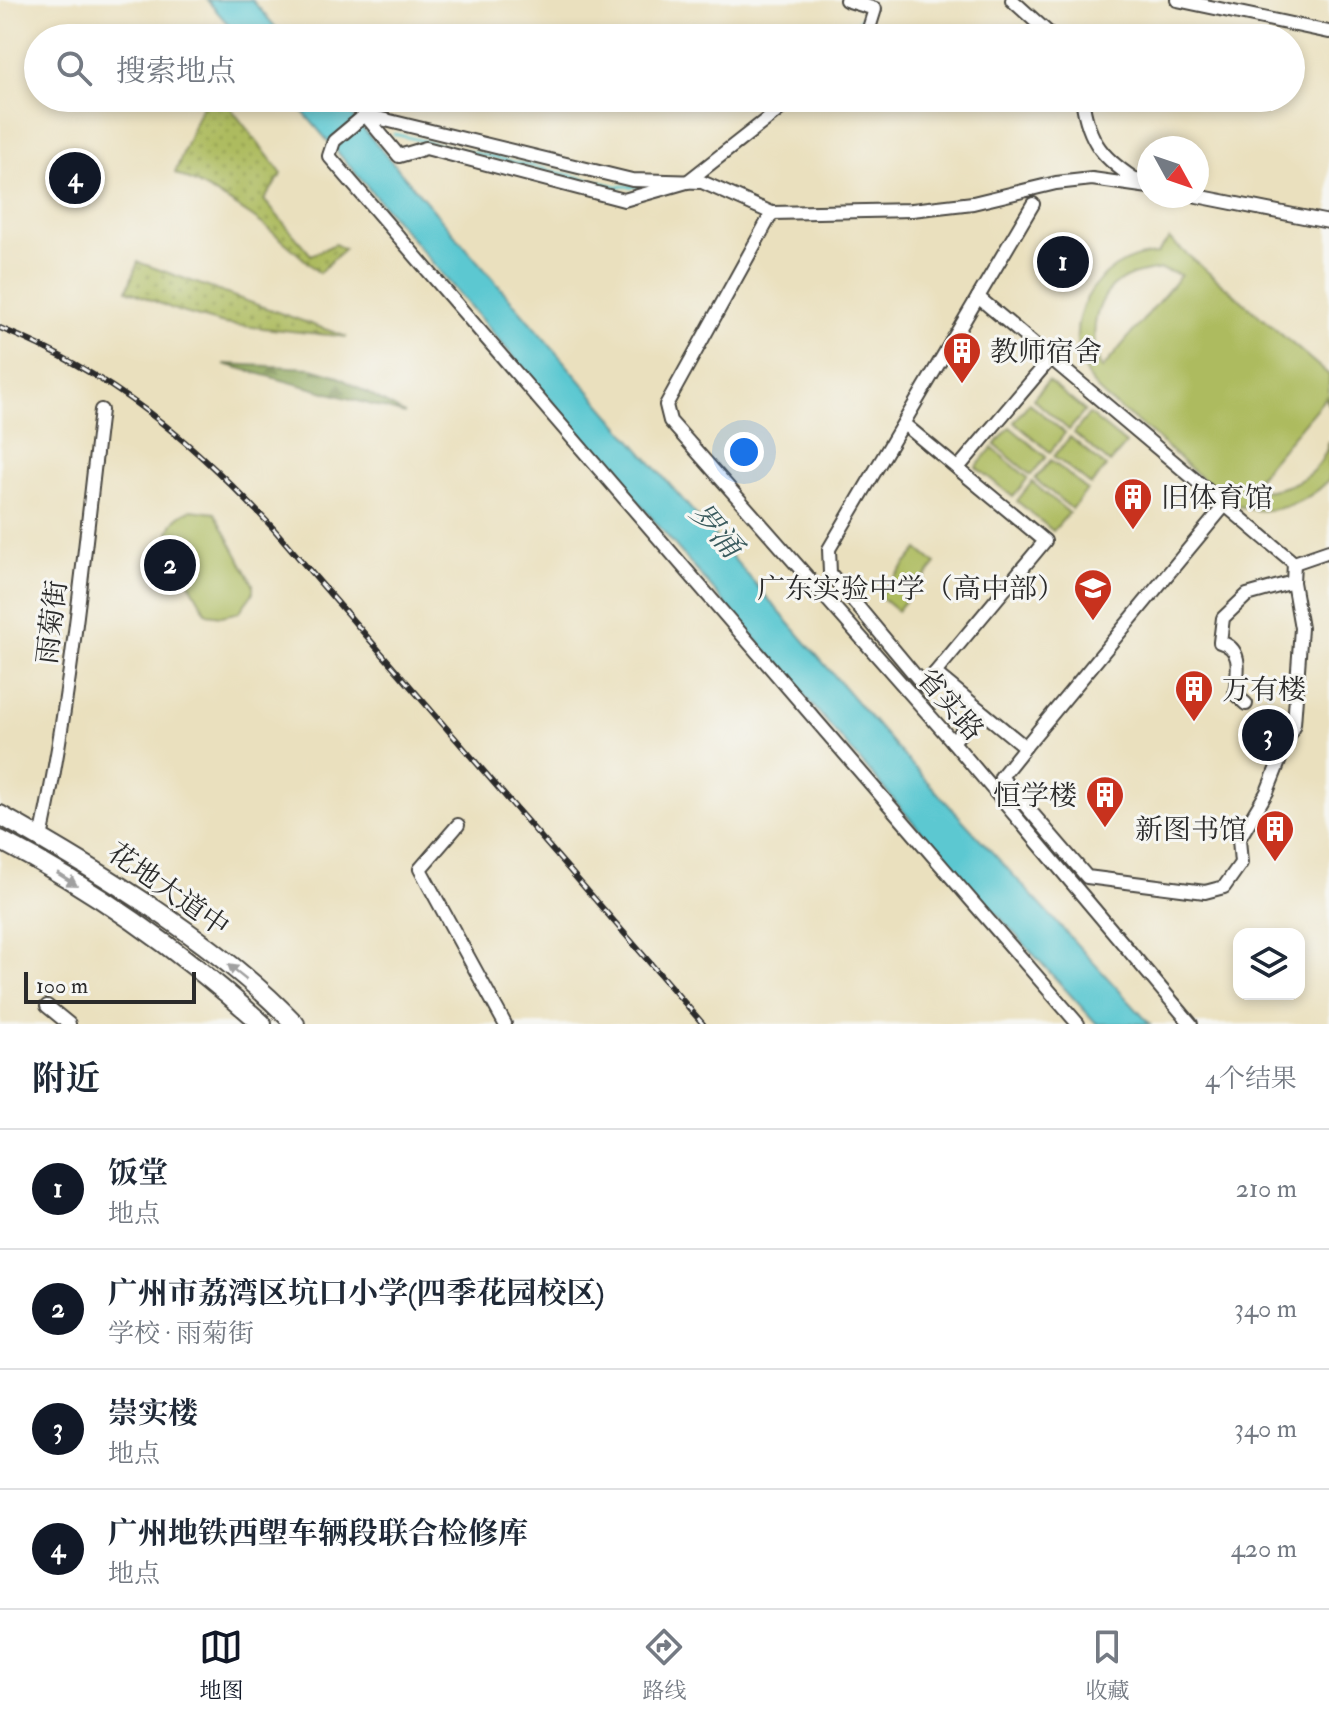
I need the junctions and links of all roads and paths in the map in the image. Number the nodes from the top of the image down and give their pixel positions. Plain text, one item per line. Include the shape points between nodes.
1 (846, 0) edge
2 (1012, 0) edge
3 (1177, 0) edge
4 (872, 24) edge
5 (1039, 24) edge
6 (1291, 24) edge
7 (1305, 27) edge
8 (1329, 32) edge
9 (776, 112) edge
10 (1086, 112) edge
11 (365, 115) junction
12 (1137, 180) edge
13 (687, 182) junction
14 (1137, 185) edge
15 (1209, 198) edge
16 (1033, 204) dead end
17 (772, 213) junction
18 (1329, 222) edge
19 (978, 297) junction
20 (1051, 358) junction
21 (101, 410) dead end
22 (904, 424) junction
23 (958, 468) junction
24 (1225, 505) junction
25 (1329, 551) edge
26 (1294, 563) junction
27 (1293, 582) junction
28 (935, 673) junction
29 (1246, 704) dead end
30 (980, 710) junction
31 (953, 742) junction
32 (1025, 747) junction
33 (0, 815) edge
34 (458, 825) dead end
35 (41, 838) junction
36 (0, 840) edge
37 (47, 1006) dead end
38 (69, 1024) edge
39 (262, 1024) edge
40 (295, 1024) edge
41 (505, 1024) edge
42 (1078, 1024) edge
43 (1191, 1024) edge

1 - 4 street via 875,9
2 - 5 street
3 - 6 street
7 - 8 street
9 - 13 street
10 - 12 street via 1099,151
11 - 13 street via 632,180
11 - 13 street via 399,156 426,148 624,200
11 - 42 street via 334,141 329,156
13 - 17 street via 702,182
14 - 17 street via 1092,179 912,210
15 - 18 street
16 - 19 street
17 - 31 street, 省实路 via 666,405 670,421
19 - 20 street
19 - 22 street
20 - 23 street
20 - 24 street
21 - 35 street, 雨菊街 via 62,721
22 - 23 street
22 - 28 street via 829,549 827,561 830,573 924,686
23 - 28 street via 1045,541
24 - 26 street
24 - 32 street
25 - 26 street
26 - 27 street
27 - 29 street via 1247,595 1223,618 1220,642 1239,662 1235,694
27 - 32 street via 1301,628 1294,724 1267,792 1239,839 1241,863 1224,887 1205,892 1087,877 1001,777
28 - 30 street
30 - 31 street
30 - 32 street
31 - 43 street, 省实路
33 - 35 main road, 花地大道中
34 - 41 street via 420,869
40 -> 35 main road, 花地大道中 via 209,950
36 -> 39 main road, 花地大道中 via 191,963
37 - 38 street

